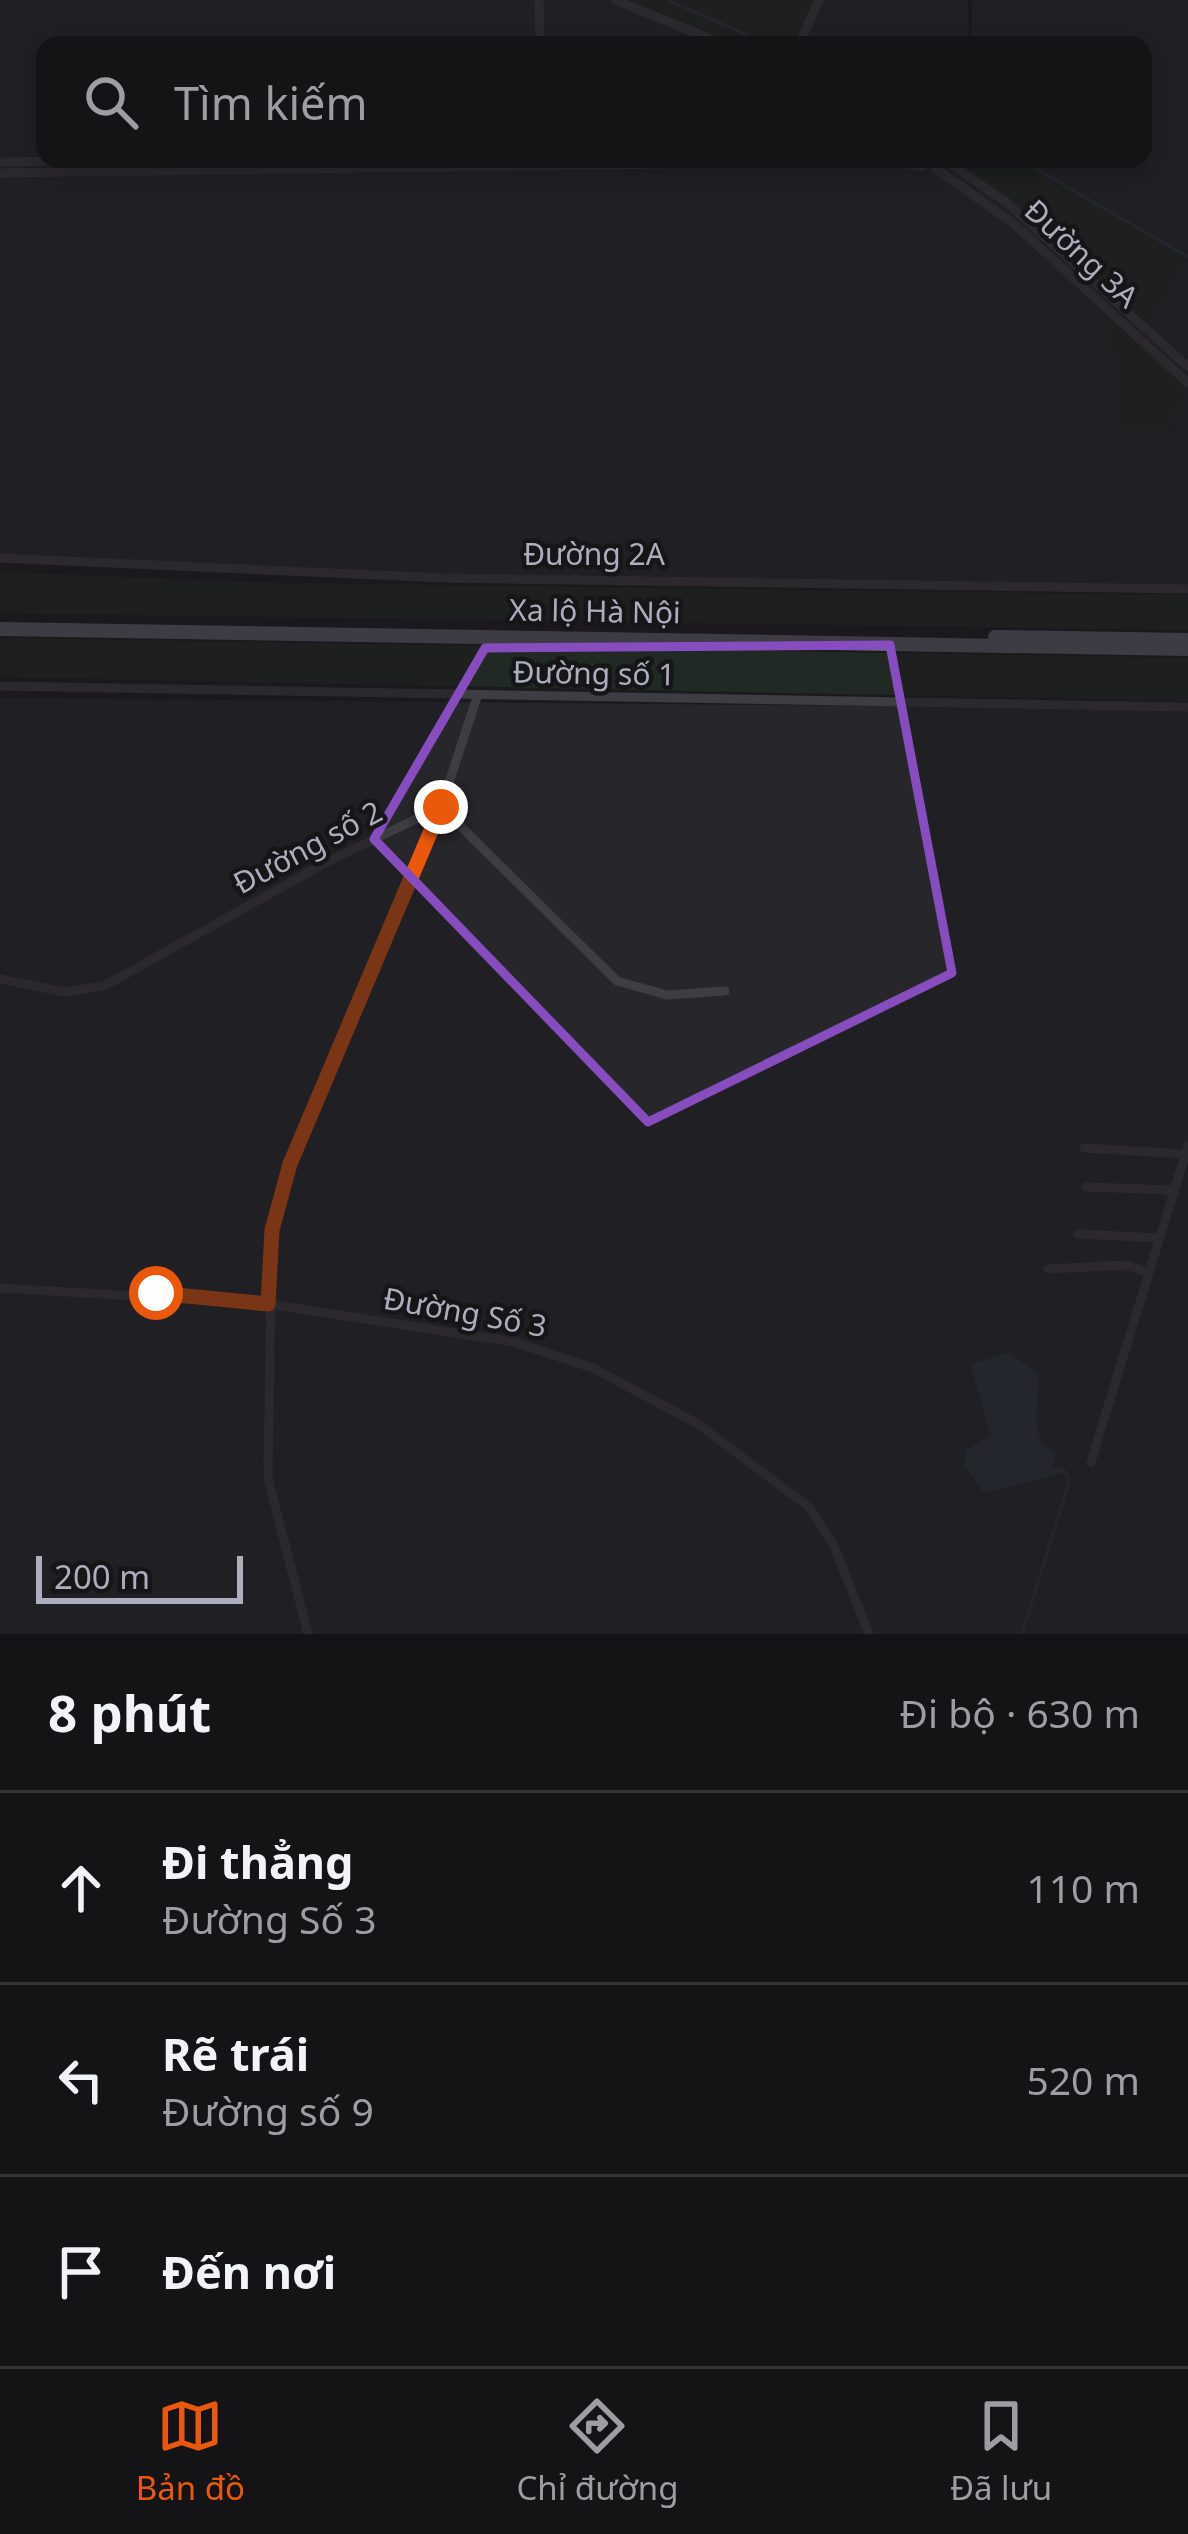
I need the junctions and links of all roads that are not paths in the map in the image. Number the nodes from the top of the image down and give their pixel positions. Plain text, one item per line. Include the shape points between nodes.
1 (539, 0) edge
2 (615, 0) edge
3 (819, 0) edge
4 (540, 36) edge
5 (704, 36) edge
6 (803, 36) edge
7 (36, 161) edge
8 (0, 162) edge
9 (246, 168) edge
10 (941, 168) edge
11 (0, 173) edge
12 (1129, 322) junction
13 (1188, 367) edge
14 (1188, 383) edge
15 (0, 558) edge
16 (1188, 589) edge
17 (0, 620) edge
18 (0, 629) edge
19 (1188, 640) edge
20 (1188, 650) edge
21 (0, 686) edge
22 (477, 697) junction
23 (1188, 707) edge
24 (441, 807) junction
25 (0, 979) edge
26 (724, 991) dead end
27 (1084, 1148) dead end
28 (1186, 1149) edge
29 (1086, 1187) dead end
30 (1174, 1190) junction
31 (1078, 1234) dead end
32 (1159, 1238) junction
33 (1048, 1269) dead end
34 (1148, 1272) junction
35 (0, 1288) edge
36 (268, 1304) junction
37 (1091, 1462) dead end
38 (308, 1634) edge
39 (869, 1634) edge

1 - 4 street
2 - 5 street
3 - 6 street
7 - 8 street
9 - 11 street, Đường 3A
10 - 12 street, Đường 3A
12 - 13 street, Đường 3A
12 - 14 street, Đường 3A
15 - 16 street, Đường 2A via 444,578
17 - 19 highway, Xa lộ Hà Nội
18 - 20 highway, Xa lộ Hà Nội
21 - 22 street, Đường số 1
22 - 23 street, Đường số 1
22 - 24 street
24 - 25 street, Đường số 2 via 104,986 65,992
24 - 26 street via 617,981 667,995
24 - 36 street via 290,1164 272,1230
27 - 28 street
28 - 30 street
29 - 30 street
30 - 32 street
31 - 32 street
32 - 34 street
33 - 34 street via 1126,1265
34 - 37 street
35 - 36 street, Đường Số 3
36 - 38 street via 268,1478
36 - 39 street, Đường Số 3 via 514,1342 666,1404 809,1507

